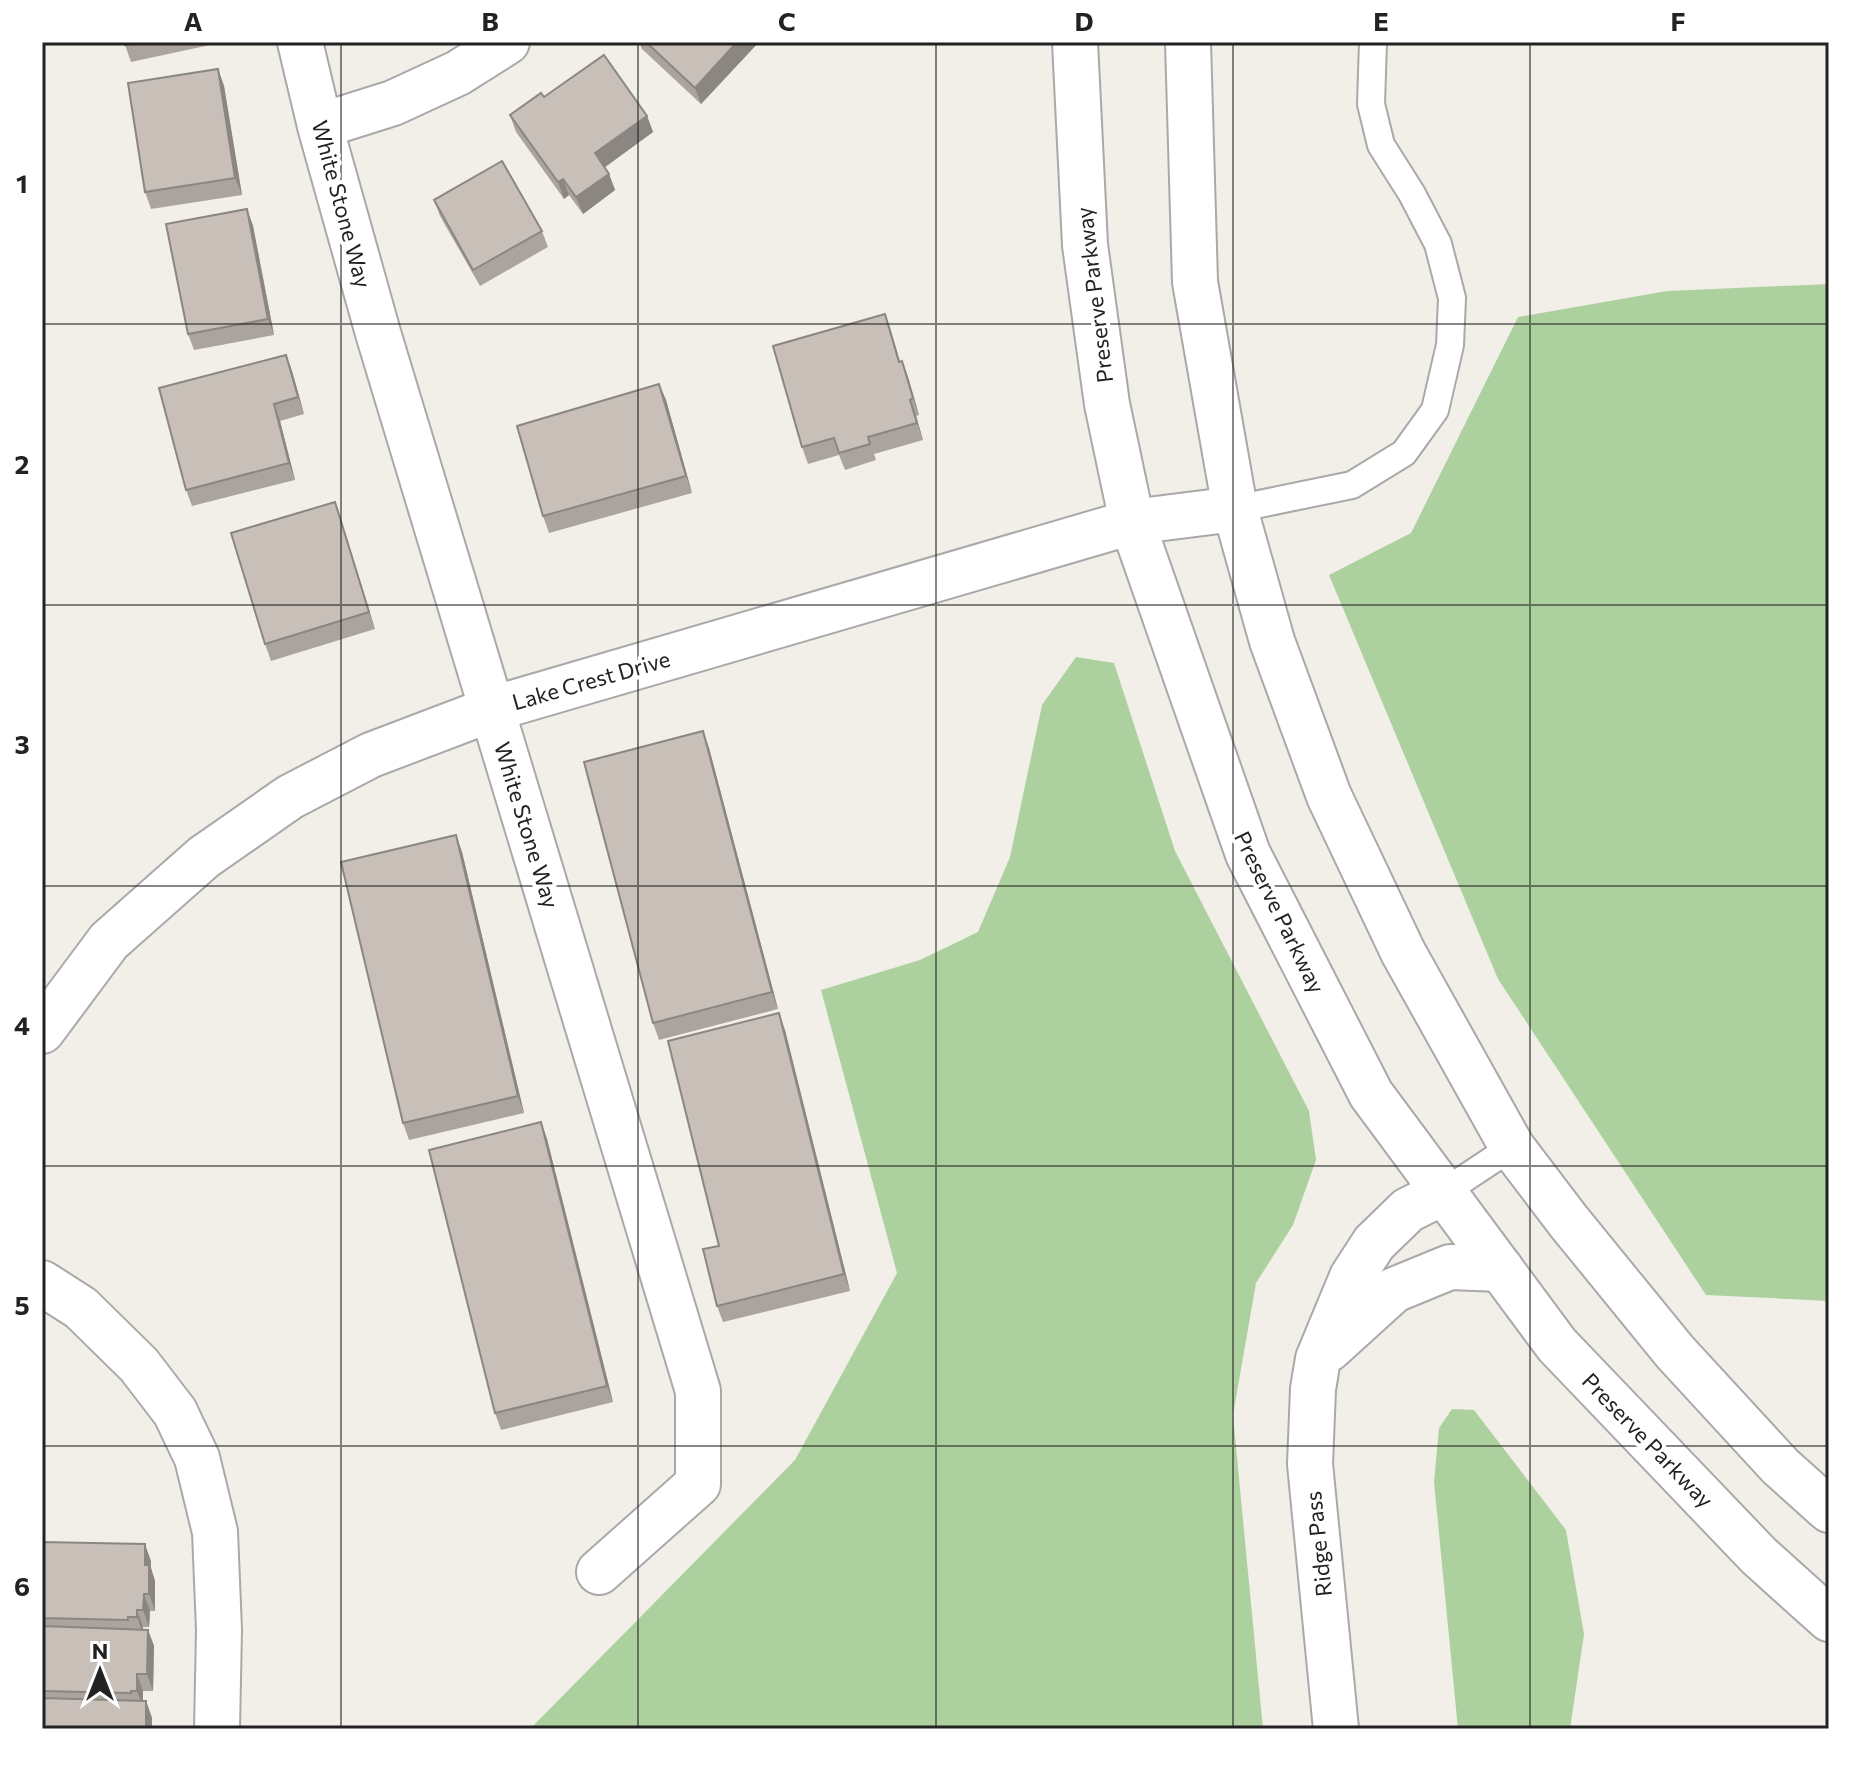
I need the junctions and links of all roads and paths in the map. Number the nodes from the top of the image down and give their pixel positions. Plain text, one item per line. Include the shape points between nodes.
1 (300, 42) edge
2 (507, 42) edge
3 (1075, 42) edge
4 (1188, 42) edge
5 (1373, 42) edge
6 (320, 126) junction
7 (1235, 509) junction
8 (1132, 522) junction
9 (492, 709) junction
10 (42, 1031) edge
11 (1512, 1147) junction
12 (1444, 1192) junction
13 (1501, 1269) junction
14 (42, 1283) edge
15 (1318, 1359) junction
16 (1829, 1510) edge
17 (599, 1572) dead end
18 (1829, 1619) edge
19 (217, 1729) edge
20 (1336, 1729) edge

1 - 6 street, White Stone Way
2 - 6 street via 458,73 393,103
3 - 8 street, Preserve Parkway via 1085,245 1107,404
4 - 7 street via 1195,282
5 - 7 lane via 1371,104 1381,145 1438,244 1452,298 1450,345 1435,410 1404,453 1352,485
6 - 9 street, White Stone Way
7 - 8 street, Lake Crest Drive
7 - 11 street via 1272,641 1329,796 1403,952
8 - 9 street, Lake Crest Drive
8 - 12 street, Preserve Parkway via 1248,854 1371,1094
9 - 10 street, Lake Crest Drive via 371,755 290,797 204,857 109,941
9 - 17 street, White Stone Way via 698,1391 698,1484
11 - 12 lane
11 - 16 street via 1675,1352 1780,1466
12 - 13 street, Preserve Parkway
12 - 15 street, Ridge Pass via 1408,1210 1374,1243 1352,1277
13 - 15 street via 1450,1267 1394,1290
13 - 18 street, Preserve Parkway via 1557,1345 1759,1556
14 - 19 street via 81,1308 139,1365 175,1412 197,1458 215,1532
15 - 20 street, Ridge Pass via 1310,1464

